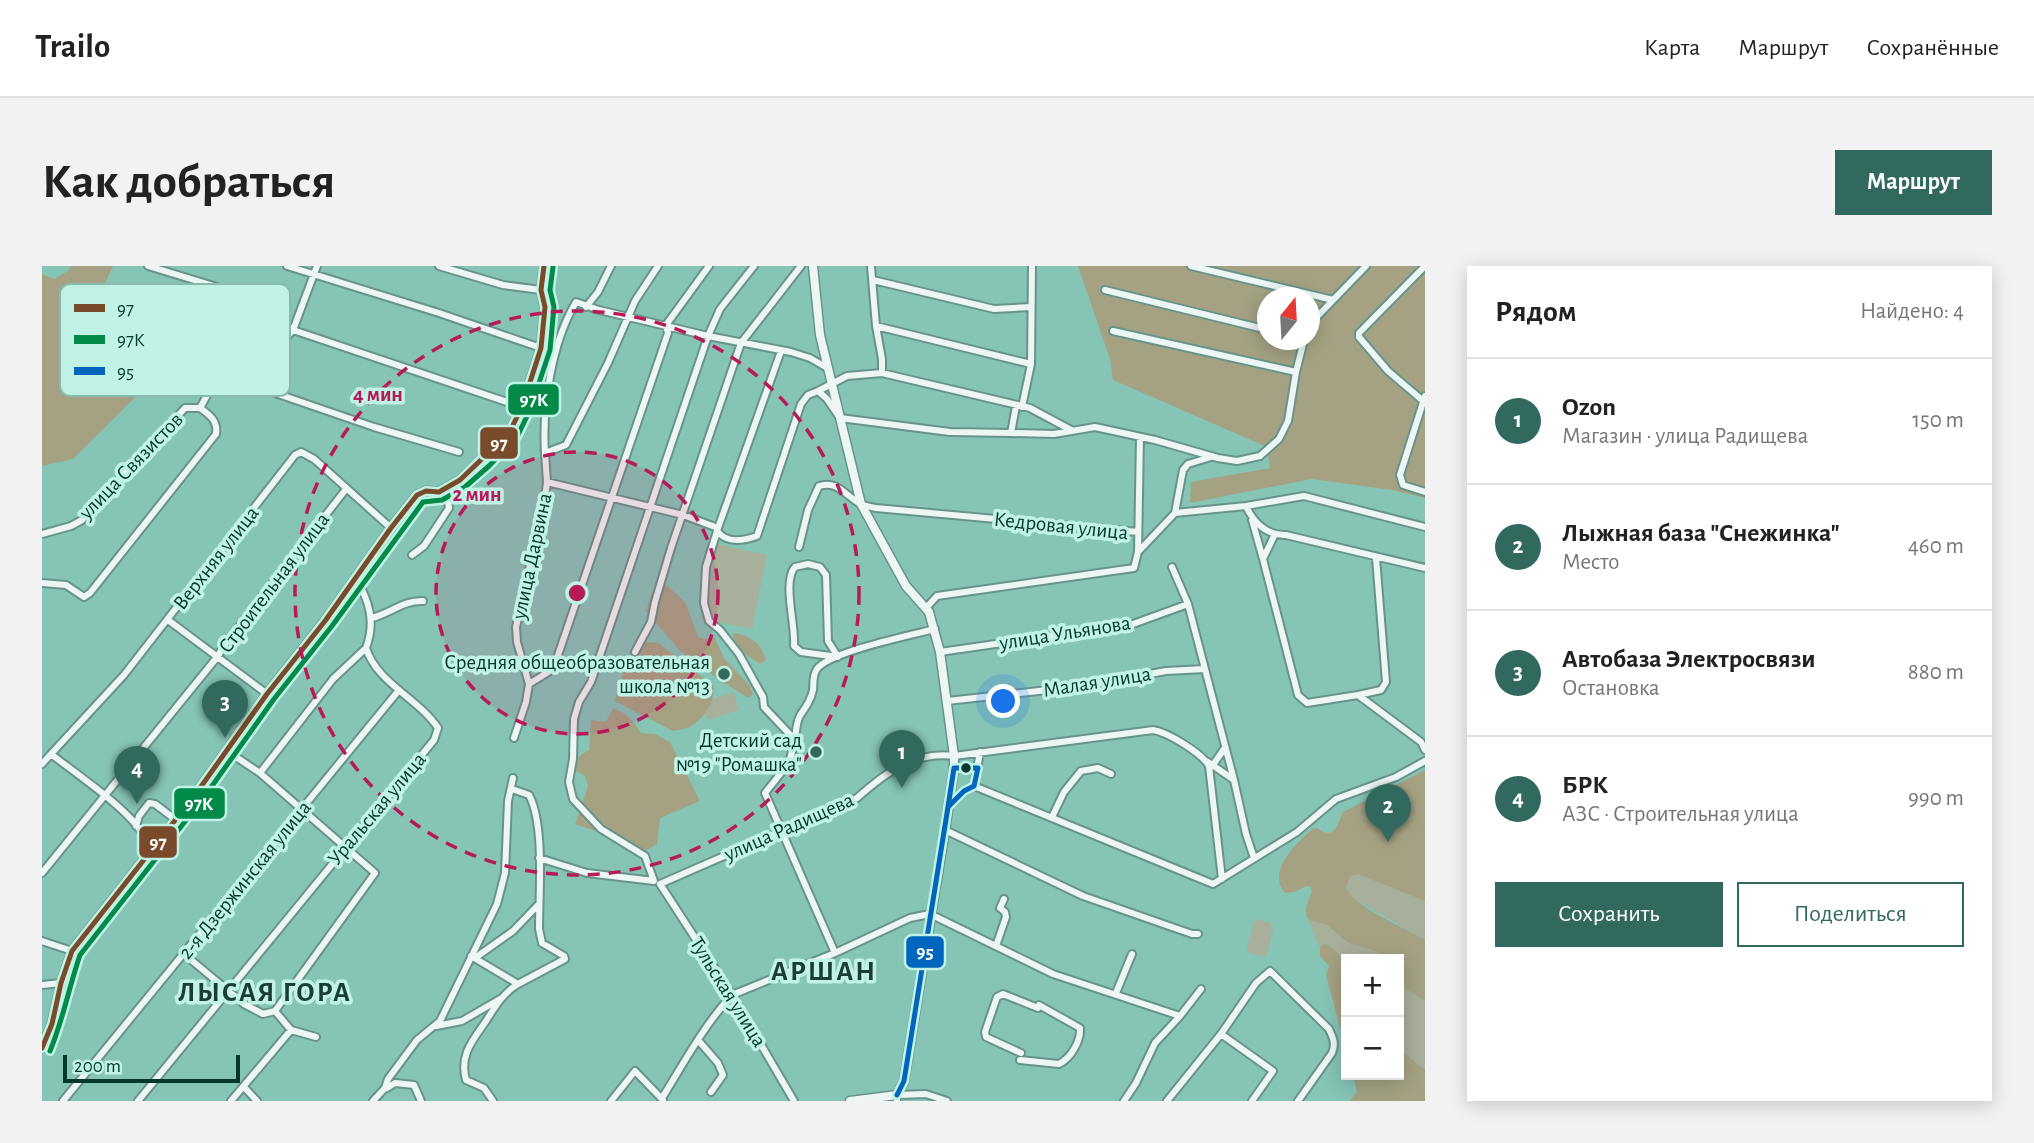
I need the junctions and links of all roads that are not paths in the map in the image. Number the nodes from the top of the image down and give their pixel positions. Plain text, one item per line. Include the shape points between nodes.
1 (148, 266) edge
2 (287, 266) edge
3 (317, 266) edge
4 (439, 266) edge
5 (544, 266) edge
6 (611, 266) edge
7 (658, 266) edge
8 (709, 266) edge
9 (754, 266) edge
10 (801, 266) edge
11 (813, 266) edge
12 (871, 266) edge
13 (1032, 266) edge
14 (1191, 266) edge
15 (1366, 266) edge
16 (1425, 266) edge
17 (315, 275) junction
18 (873, 280) junction
19 (208, 284) edge
20 (541, 290) junction
21 (1105, 290) dead end
22 (1334, 300) junction
23 (586, 307) junction
24 (1031, 307) junction
25 (1320, 314) edge
26 (629, 316) junction
27 (666, 325) junction
28 (876, 326) junction
29 (1257, 327) edge
30 (290, 328) edge
31 (293, 330) junction
32 (1113, 331) dead end
33 (290, 334) edge
34 (708, 336) junction
35 (741, 343) junction
36 (541, 348) junction
37 (1302, 350) edge
38 (782, 351) junction
39 (1031, 364) junction
40 (829, 369) junction
41 (1296, 372) junction
42 (882, 373) junction
43 (832, 383) junction
44 (818, 391) junction
45 (207, 396) edge
46 (284, 396) edge
47 (1423, 398) edge
48 (1019, 406) junction
49 (522, 407) junction
50 (200, 408) junction
51 (840, 418) junction
52 (1073, 431) junction
53 (1011, 433) junction
54 (1140, 438) junction
55 (459, 452) dead end
56 (545, 453) junction
57 (1211, 457) junction
58 (547, 482) junction
59 (346, 489) junction
60 (446, 489) junction
61 (1425, 492) edge
62 (611, 497) junction
63 (861, 504) junction
64 (1245, 506) junction
65 (648, 507) junction
66 (1175, 513) junction
67 (683, 515) junction
68 (1252, 519) junction
69 (1425, 527) edge
70 (391, 528) junction
71 (717, 529) junction
72 (1138, 532) junction
73 (42, 534) edge
74 (1274, 536) junction
75 (799, 547) dead end
76 (1138, 552) junction
77 (412, 555) dead end
78 (1376, 558) junction
79 (1263, 559) junction
80 (1172, 567) dead end
81 (1425, 568) edge
82 (356, 578) junction
83 (42, 583) edge
84 (424, 601) dead end
85 (1188, 604) junction
86 (926, 608) junction
87 (372, 618) junction
88 (168, 620) junction
89 (935, 629) junction
90 (366, 648) junction
91 (635, 652) dead end
92 (940, 652) junction
93 (218, 656) junction
94 (838, 657) junction
95 (1205, 669) junction
96 (529, 684) junction
97 (399, 690) junction
98 (267, 694) junction
99 (1357, 695) junction
100 (947, 701) junction
101 (514, 738) dead end
102 (795, 740) junction
103 (1224, 749) junction
104 (1425, 750) edge
105 (227, 751) junction
106 (979, 752) junction
107 (51, 754) junction
108 (954, 756) junction
109 (1425, 761) edge
110 (1210, 763) junction
111 (42, 764) edge
112 (260, 773) junction
113 (1111, 774) dead end
114 (513, 778) dead end
115 (1234, 780) junction
116 (974, 786) junction
117 (512, 789) junction
118 (104, 797) junction
119 (948, 807) junction
120 (303, 809) junction
121 (1052, 817) junction
122 (176, 820) junction
123 (136, 825) junction
124 (945, 830) junction
125 (783, 831) junction
126 (346, 847) junction
127 (148, 854) junction
128 (539, 858) junction
129 (1254, 858) junction
130 (42, 873) edge
131 (1222, 879) junction
132 (657, 882) junction
133 (1004, 899) dead end
134 (539, 904) junction
135 (930, 914) junction
136 (1198, 934) dead end
137 (42, 941) edge
138 (996, 946) junction
139 (72, 951) junction
140 (835, 953) junction
141 (184, 954) junction
142 (1132, 954) dead end
143 (473, 957) junction
144 (61, 983) junction
145 (518, 984) junction
146 (42, 985) edge
147 (1201, 989) dead end
148 (228, 990) junction
149 (1116, 993) junction
150 (732, 995) junction
151 (502, 998) junction
152 (275, 1011) junction
153 (1180, 1016) junction
154 (436, 1026) junction
155 (291, 1030) junction
156 (1221, 1034) junction
157 (316, 1037) dead end
158 (698, 1040) junction
159 (43, 1044) edge
160 (1021, 1056) joint
161 (245, 1088) junction
162 (385, 1088) junction
163 (711, 1092) dead end
164 (897, 1098) edge
165 (663, 1099) edge
166 (64, 1101) edge
167 (138, 1101) edge
168 (232, 1101) edge
169 (257, 1101) edge
170 (373, 1101) edge
171 (421, 1101) edge
172 (493, 1101) edge
173 (611, 1101) edge
174 (794, 1101) edge
175 (849, 1101) edge
176 (947, 1101) edge
177 (1124, 1101) edge
178 (1167, 1101) edge
179 (1252, 1101) edge
180 (1298, 1101) edge

1 - 19 street
2 - 17 street
3 - 17 street
4 - 20 street via 503,285
5 - 20 street
6 - 23 street
7 - 26 street
8 - 27 street
9 - 34 street via 720,309
10 - 35 street
11 - 40 street via 820,335
12 - 18 street
13 - 24 street
14 - 22 street
15 - 22 street
16 - 47 street via 1359,332 1388,371
17 - 31 street
17 - 36 street
18 - 24 street via 994,309
18 - 28 street
20 - 36 street via 545,307
21 - 29 street
22 - 25 street
23 - 26 street
23 - 56 street, улица Дарвина via 576,302 557,345 546,407
24 - 39 street
26 - 27 street
26 - 56 street via 566,445
27 - 34 street
27 - 62 street via 668,333
28 - 39 street
28 - 42 street
30 - 31 street
31 - 33 street
31 - 49 street
32 - 41 street
34 - 35 street
34 - 65 street
35 - 38 street
35 - 67 street
36 - 49 street
37 - 41 street
38 - 40 street
38 - 71 street
39 - 48 street
40 - 43 street
41 - 57 street via 1288,421 1279,439 1260,456 1231,461
42 - 43 street via 854,374
42 - 48 street
43 - 44 street
43 - 51 street
44 - 51 street
44 - 71 street via 801,404 757,536 736,541 721,536
45 - 50 street, улица Связистов
46 - 55 street
47 - 61 street via 1400,481
48 - 52 street
48 - 53 street
49 - 60 street via 509,433
50 - 73 street, улица Связистов via 185,408 82,520
50 - 83 street via 215,422 216,434 90,593 84,597 66,585
51 - 53 street via 950,432
51 - 63 street
52 - 53 street
52 - 54 street via 1094,427
54 - 57 street
54 - 72 street
56 - 58 street, улица Дарвина
57 - 66 street via 1182,470
58 - 62 street
58 - 96 street, улица Дарвина via 516,627
59 - 70 street, Верхняя улица
59 - 88 street, Верхняя улица via 304,453 295,455
59 - 93 street, Строительная улица
60 - 70 street via 421,492
60 - 77 street via 449,508 424,546
62 - 65 street
62 - 96 street via 556,661 550,671
63 - 72 street, Кедровая улица
63 - 75 street via 838,487 818,486
63 - 86 street via 906,586
64 - 66 street
64 - 68 street
64 - 69 street via 1304,496
65 - 67 street
65 - 132 street via 591,681 574,719 569,782 573,799 601,829 645,856
66 - 76 street
67 - 71 street
67 - 91 street via 651,622
68 - 74 street
68 - 79 street
70 - 82 street
71 - 102 street via 706,566 704,603 709,621 739,654 764,696 764,707
72 - 76 street, Кедровая улица
74 - 78 street via 1286,535
74 - 79 street
76 - 86 street, Кедровая улица via 1134,568 937,596
78 - 81 street
78 - 99 street via 1387,682 1381,690
79 - 99 street via 1298,695 1307,703
80 - 85 street
82 - 87 street
82 - 98 street
84 - 87 street via 410,601
85 - 92 street, улица Ульянова via 1133,624
85 - 95 street
86 - 89 street
87 - 90 street
88 - 93 street
88 - 107 street, Верхняя улица
89 - 92 street
89 - 94 street
90 - 97 street, Уральская улица via 372,662
90 - 112 street via 333,679
92 - 100 street
93 - 98 street
93 - 118 street, Строительная улица
94 - 94 street via 828,641 824,572 815,565 795,567 789,578 794,646 801,652
94 - 102 street via 815,671 813,693 799,716
95 - 100 street, Малая улица
95 - 103 street
96 - 101 street
97 - 120 street, 2-я Дзержинская улица
97 - 126 street, Уральская улица via 428,712 438,734
98 - 105 street
99 - 104 street via 1421,741
100 - 108 street
102 - 125 street via 789,763 765,793
103 - 110 street
103 - 115 street
105 - 112 street
105 - 122 street
106 - 108 street, улица Радищева
106 - 110 street, улица Радищева via 1153,730
106 - 116 street
107 - 111 street, Верхняя улица
107 - 118 street
108 - 119 street
108 - 125 street, улица Радищева via 914,759 877,780 857,798
109 - 129 street via 1336,799 1297,832
110 - 115 street
110 - 131 street
112 - 120 street
113 - 121 street via 1097,768 1081,771
114 - 117 street
115 - 129 street
116 - 119 street
116 - 121 street
117 - 128 street via 529,795 534,804
117 - 143 street via 500,895
118 - 123 street
118 - 130 street, Строительная улица
119 - 124 street
120 - 126 street
120 - 141 street, 2-я Дзержинская улица
121 - 131 street via 1201,881 1213,884
122 - 123 street via 149,803
122 - 127 street
123 - 127 street
124 - 135 street
124 - 136 street via 1083,896
125 - 132 street, улица Радищева
125 - 140 street
126 - 148 street, Уральская улица
126 - 152 street via 375,873
127 - 139 street
128 - 132 street via 587,873
128 - 134 street
129 - 131 street
132 - 150 street, Тульская улица
133 - 138 street via 1000,908 1006,917
134 - 143 street via 513,931
134 - 145 street via 542,943 565,959
135 - 138 street
135 - 140 street via 911,918
135 - 164 street via 904,1081
137 - 139 street
138 - 149 street via 1053,974
139 - 144 street
140 - 150 street
141 - 148 street
141 - 166 street, 2-я Дзержинская улица
142 - 149 street
143 - 145 street
143 - 154 street
144 - 146 street
144 - 159 street
145 - 151 street
147 - 153 street
148 - 152 street via 259,1012
148 - 167 street, Уральская улица
149 - 153 street
150 - 158 street
150 - 174 street, Тульская улица
151 - 154 street via 462,1021
151 - 172 street via 470,1041 463,1069 466,1080 484,1088
152 - 155 street
153 - 177 street via 1156,1043
154 - 162 street via 417,1040
155 - 157 street
155 - 161 street
156 - 178 street
156 - 179 street via 1273,1071
156 - 180 street via 1256,983 1272,972 1329,1029 1334,1040 1332,1053
158 - 163 street via 723,1075
158 - 165 street
160 - 160 street via 986,1037 997,997 1003,994 1080,1028 1071,1054 1059,1064
161 - 168 street
161 - 169 street
162 - 170 street
162 - 171 street via 395,1083 414,1085
164 - 175 street
164 - 176 street via 926,1094
165 - 173 street via 635,1071

